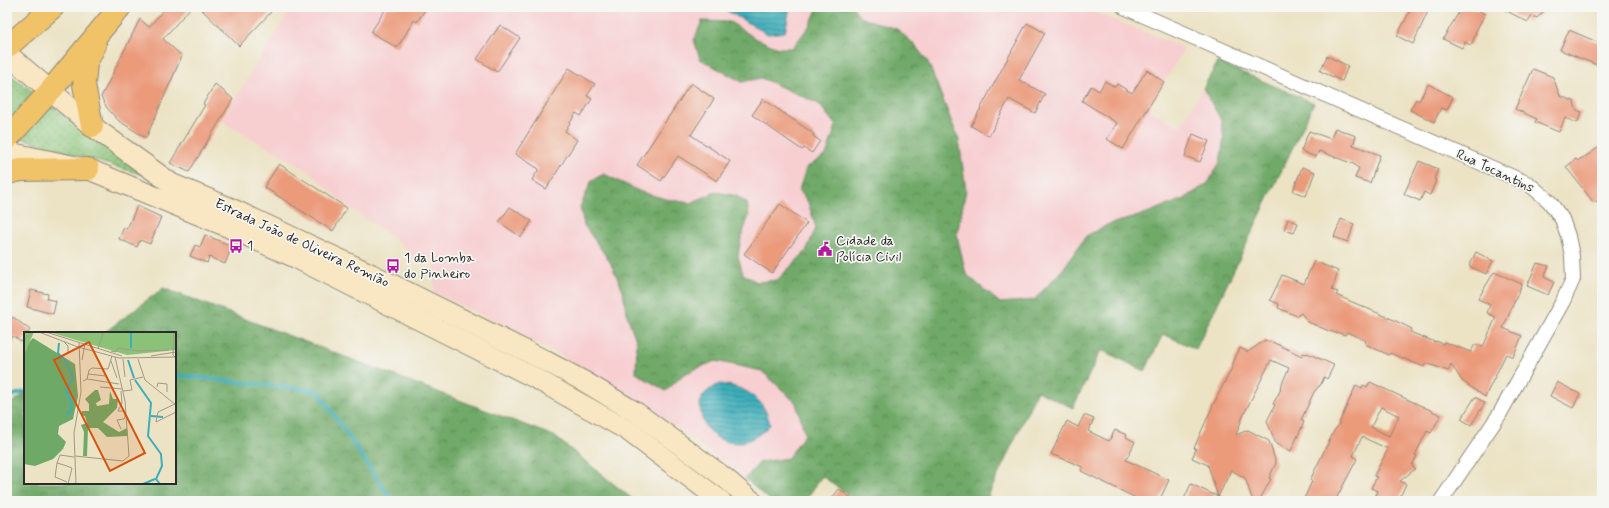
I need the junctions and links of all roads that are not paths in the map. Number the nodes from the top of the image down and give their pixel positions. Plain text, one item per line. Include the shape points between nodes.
1 (53, 7) edge
2 (1124, 7) edge
3 (113, 14) edge
4 (7, 47) edge
5 (7, 54) edge
6 (51, 90) junction
7 (92, 126) junction
8 (7, 139) edge
9 (7, 152) edge
10 (88, 170) junction
11 (7, 173) edge
12 (721, 501) edge
13 (752, 501) edge
14 (1441, 501) edge

1 - 4 main road
2 - 14 street, Rua Tocantins via 1530,184 1549,200 1562,219 1572,256 1573,279 1499,415
3 - 6 main road
3 - 7 main road via 86,63 84,85
5 - 6 main road, Estrada João de Oliveira Remião
6 - 7 main road, Estrada João de Oliveira Remião
6 - 8 main road
7 - 13 main road, Estrada João de Oliveira Remião via 172,184 228,207 371,274 585,382 637,413
9 - 10 main road, Estrada João de Oliveira Remião
10 - 11 main road via 21,170
10 - 12 main road, Estrada João de Oliveira Remião via 221,224 296,258 535,378 627,430

